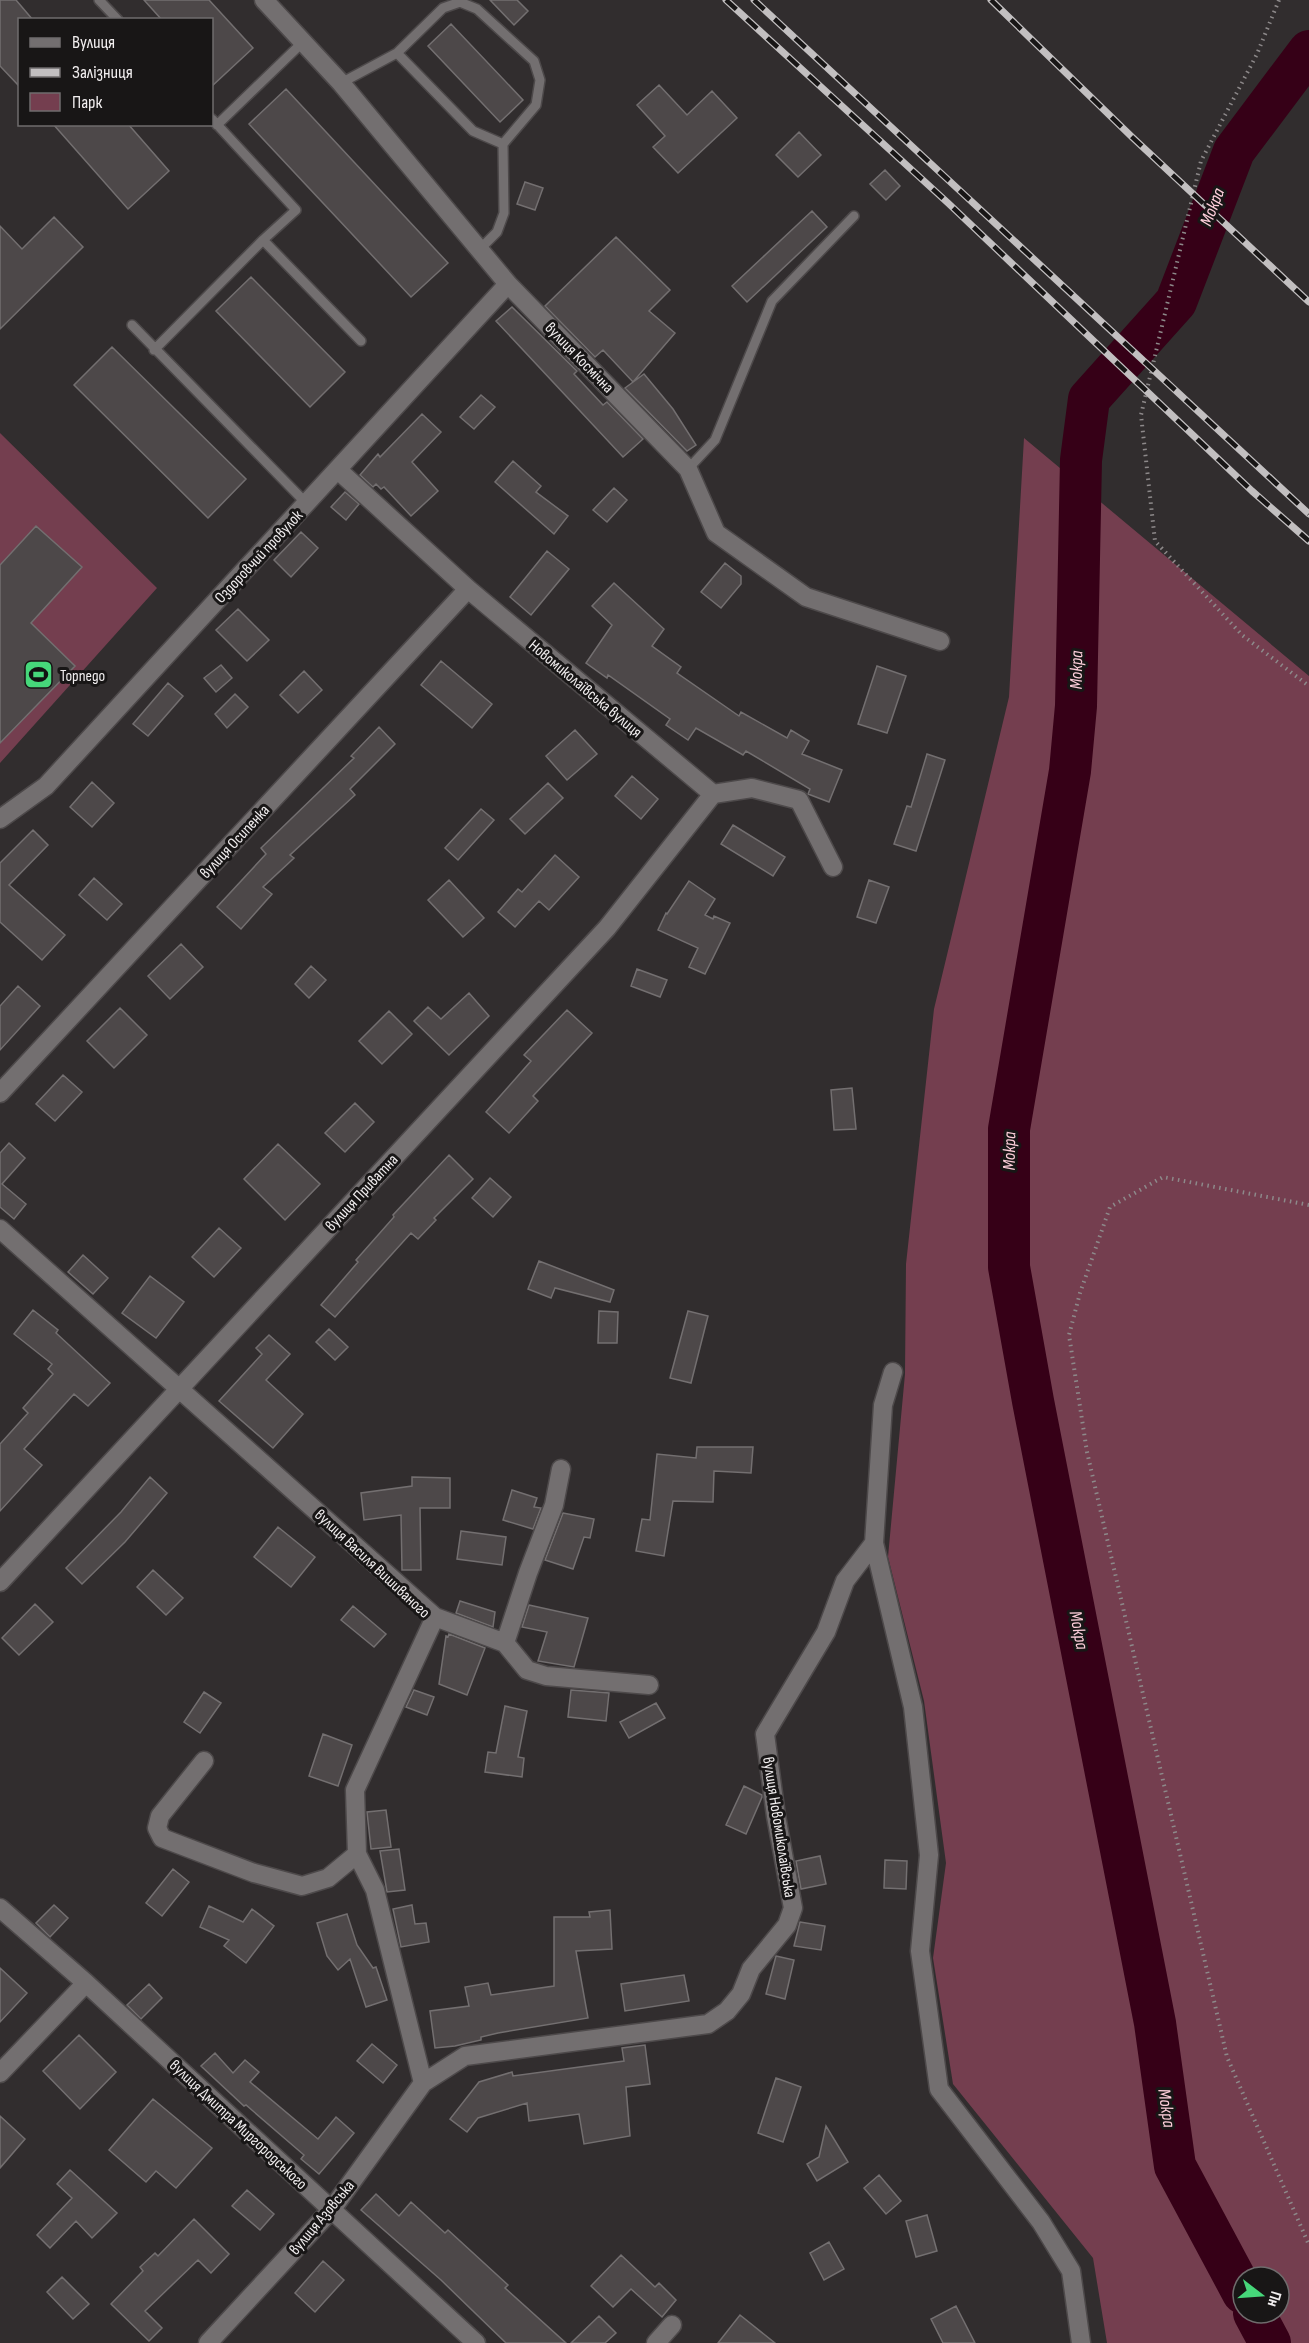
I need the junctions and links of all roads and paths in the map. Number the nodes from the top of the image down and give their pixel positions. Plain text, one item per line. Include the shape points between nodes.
1 (99, 0) edge
2 (265, 0) edge
3 (1280, 0) edge
4 (116, 18) edge
5 (303, 42) junction
6 (397, 53) junction
7 (340, 83) junction
8 (214, 122) edge
9 (503, 144) junction
10 (854, 216) dead end
11 (263, 240) junction
12 (479, 250) junction
13 (507, 284) junction
14 (132, 325) dead end
15 (361, 341) dead end
16 (154, 350) junction
17 (688, 469) junction
18 (338, 470) junction
19 (307, 504) junction
20 (468, 590) junction
21 (940, 641) dead end
22 (1309, 686) edge
23 (712, 794) junction
24 (0, 819) edge
25 (833, 867) dead end
26 (0, 1093) edge
27 (1309, 1205) edge
28 (0, 1229) edge
29 (893, 1372) dead end
30 (179, 1388) junction
31 (561, 1469) dead end
32 (874, 1543) junction
33 (0, 1582) edge
34 (435, 1617) junction
35 (505, 1642) junction
36 (649, 1685) dead end
37 (204, 1761) dead end
38 (357, 1854) junction
39 (0, 1908) edge
40 (86, 1983) junction
41 (0, 2073) edge
42 (423, 2083) junction
43 (332, 2210) junction
44 (1309, 2245) edge
45 (672, 2325) dead end
46 (208, 2343) edge
47 (476, 2343) edge
48 (656, 2343) edge
49 (1081, 2343) edge

1 - 4 lane
2 - 5 street, вулиця Космічна
3 - 22 path via 1257,54 1201,161 1141,415 1155,541 1242,635
5 - 7 street, вулиця Космічна
5 - 8 lane
6 - 7 lane
6 - 9 lane via 473,131
6 - 9 lane via 444,8 460,2 477,9 534,61 540,80 536,105
7 - 12 street, вулиця Космічна
8 - 11 lane via 296,210
9 - 12 lane via 504,213 497,232
10 - 17 lane via 772,301 715,440
11 - 15 lane
11 - 16 lane
12 - 13 street, вулиця Космічна
13 - 17 street, вулиця Космічна
13 - 18 street, Оздоровчий провулок
14 - 16 lane
16 - 19 lane
17 - 21 street, вулиця Космічна via 716,533 806,597
18 - 19 street, Оздоровчий провулок
18 - 20 street, Новомиколаївська вулиця
19 - 24 street, Оздоровчий провулок via 46,786
20 - 23 street, Новомиколаївська вулиця
20 - 26 street, вулиця Осипенка
23 - 25 street via 752,788 799,800
23 - 30 street, вулиця Приватна via 607,928
27 - 44 path via 1163,1177 1110,1207 1069,1335 1087,1452 1227,2057
28 - 30 street, вулиця Василя Вишиваного
29 - 32 street via 883,1405
30 - 33 street, вулиця Приватна
30 - 34 street, вулиця Василя Вишиваного
31 - 35 street via 554,1505
32 - 42 street, вулиця Новомиколаївська via 845,1581 826,1632 765,1734 793,1908 787,1924 752,1969 741,1994 727,2011 708,2024 465,2056
32 - 49 street via 913,1707 929,1855 921,1951 939,2089 1041,2222 1071,2271
34 - 35 street
34 - 38 street, вулиця Василя Вишиваного via 355,1790
35 - 36 street via 527,1670 546,1676
37 - 38 street via 160,1816 157,1827 162,1838 302,1886 328,1878
38 - 42 street, вулиця Василя Вишиваного via 375,1890
39 - 40 street, вулиця Дмитра Миргородського
40 - 41 street
40 - 43 street, вулиця Дмитра Миргородського
42 - 43 street, вулиця Азовська
43 - 46 street, вулиця Азовська
43 - 47 street, вулиця Дмитра Миргородського
45 - 48 street

